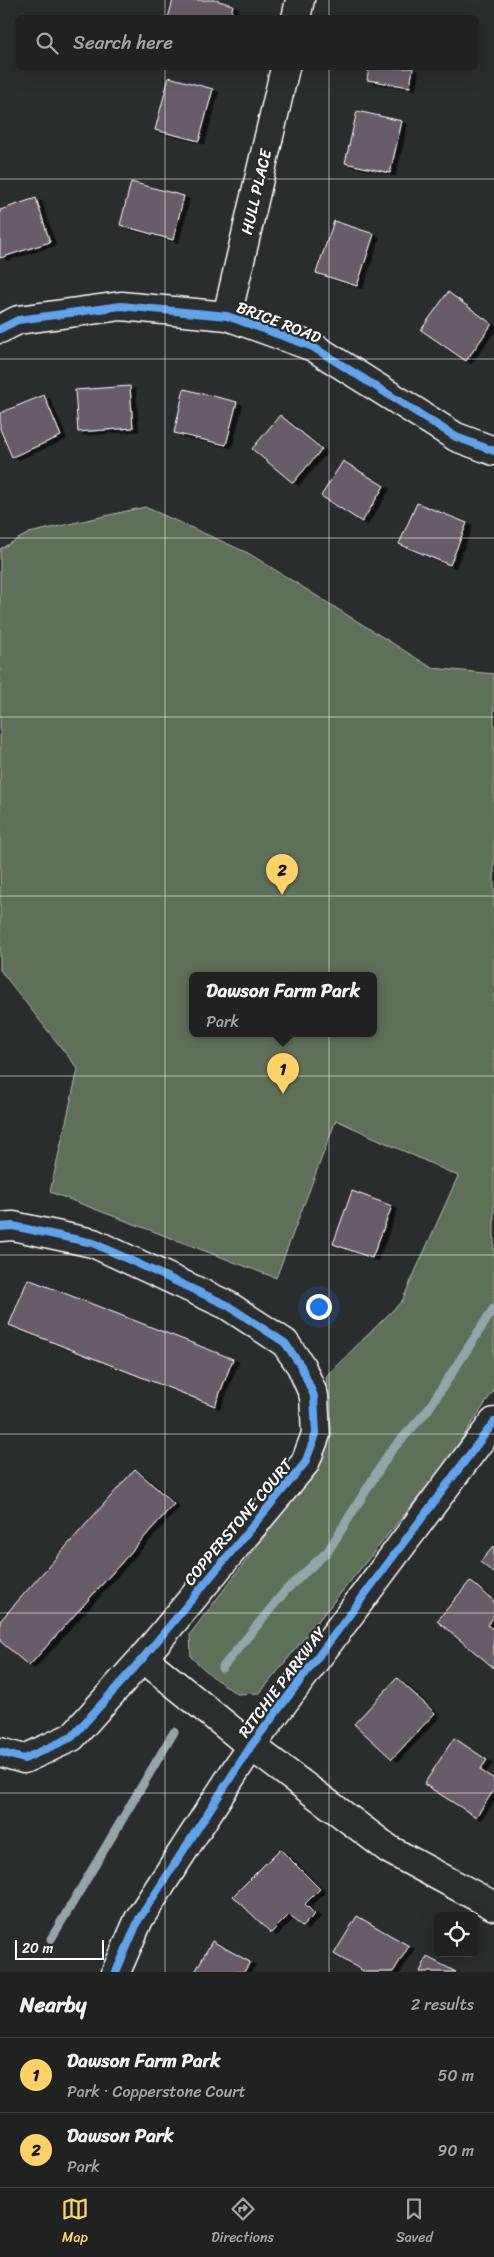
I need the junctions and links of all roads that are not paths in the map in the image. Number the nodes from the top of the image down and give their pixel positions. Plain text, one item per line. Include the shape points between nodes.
1 (300, 0) edge
2 (297, 15) edge
3 (285, 70) edge
4 (228, 316) junction
5 (0, 328) edge
6 (494, 451) edge
7 (0, 1227) edge
8 (494, 1422) edge
9 (143, 1658) junction
10 (250, 1746) junction
11 (0, 1752) edge
12 (494, 1906) edge
13 (116, 1972) edge

1 - 2 street
3 - 4 street, HULL PLACE
4 - 5 street, BRICE ROAD via 122,306 18,320
4 - 6 street, BRICE ROAD via 314,347 456,437
7 - 9 street, COPPERSTONE COURT via 13,1226 93,1243 227,1305 285,1343 301,1366 314,1396 316,1434 305,1463
8 - 10 street, RITCHIE PARKWAY
9 - 10 street
9 - 11 street, COPPERSTONE COURT via 72,1737 24,1759
10 - 12 street via 390,1850
10 - 13 street, RITCHIE PARKWAY via 139,1919

